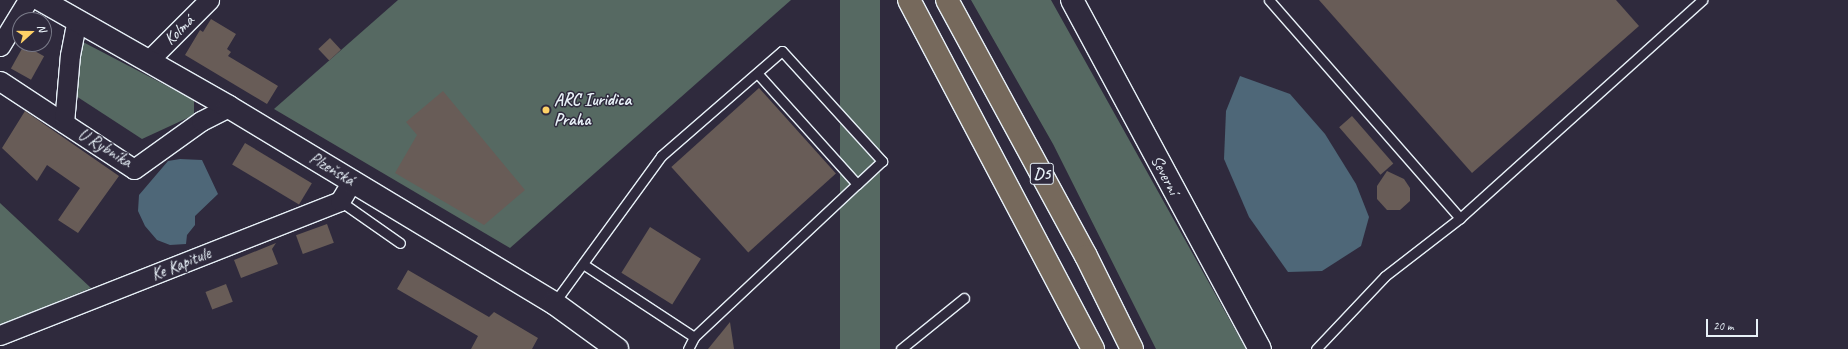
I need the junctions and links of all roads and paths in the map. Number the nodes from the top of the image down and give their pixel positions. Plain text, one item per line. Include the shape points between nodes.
1 (28, 0) edge
2 (41, 0) edge
3 (209, 0) edge
4 (909, 0) edge
5 (947, 0) edge
6 (1072, 0) edge
7 (1269, 0) edge
8 (1702, 0) edge
9 (77, 20) junction
10 (0, 46) edge
11 (149, 60) junction
12 (757, 73) junction
13 (0, 81) edge
14 (229, 107) junction
15 (64, 123) junction
16 (352, 181) junction
17 (857, 184) junction
18 (340, 201) junction
19 (1460, 218) junction
20 (400, 243) dead end
21 (584, 264) junction
22 (964, 298) dead end
23 (554, 303) junction
24 (0, 335) edge
25 (694, 337) junction
26 (617, 349) edge
27 (688, 349) edge
28 (901, 349) edge
29 (1093, 349) edge
30 (1132, 349) edge
31 (1260, 349) edge
32 (1316, 349) edge

1 - 10 street via 7,25
2 - 9 main road, Plzeňská
3 - 11 street, Kolmá
4 - 29 highway, D5
5 - 30 highway, D5 via 1082,249
6 - 31 main road, Severní
7 - 19 lane
8 - 19 lane
9 - 11 main road, Plzeňská
9 - 15 street via 70,55
11 - 14 main road, Plzeňská
12 - 17 lane
12 - 17 lane via 782,51 882,161
12 - 21 lane via 662,156
13 - 15 street, U Rybníka
14 - 15 street, U Rybníka via 201,121 134,168
14 - 16 main road, Plzeňská
16 - 18 street
16 - 23 main road, Plzeňská
17 - 25 lane
18 - 20 lane
18 - 24 street, Ke Kapitule
19 - 32 lane via 1385,276
21 - 23 lane
21 - 25 lane
22 - 28 lane
23 - 26 main road, Plzeňská
25 - 27 lane

